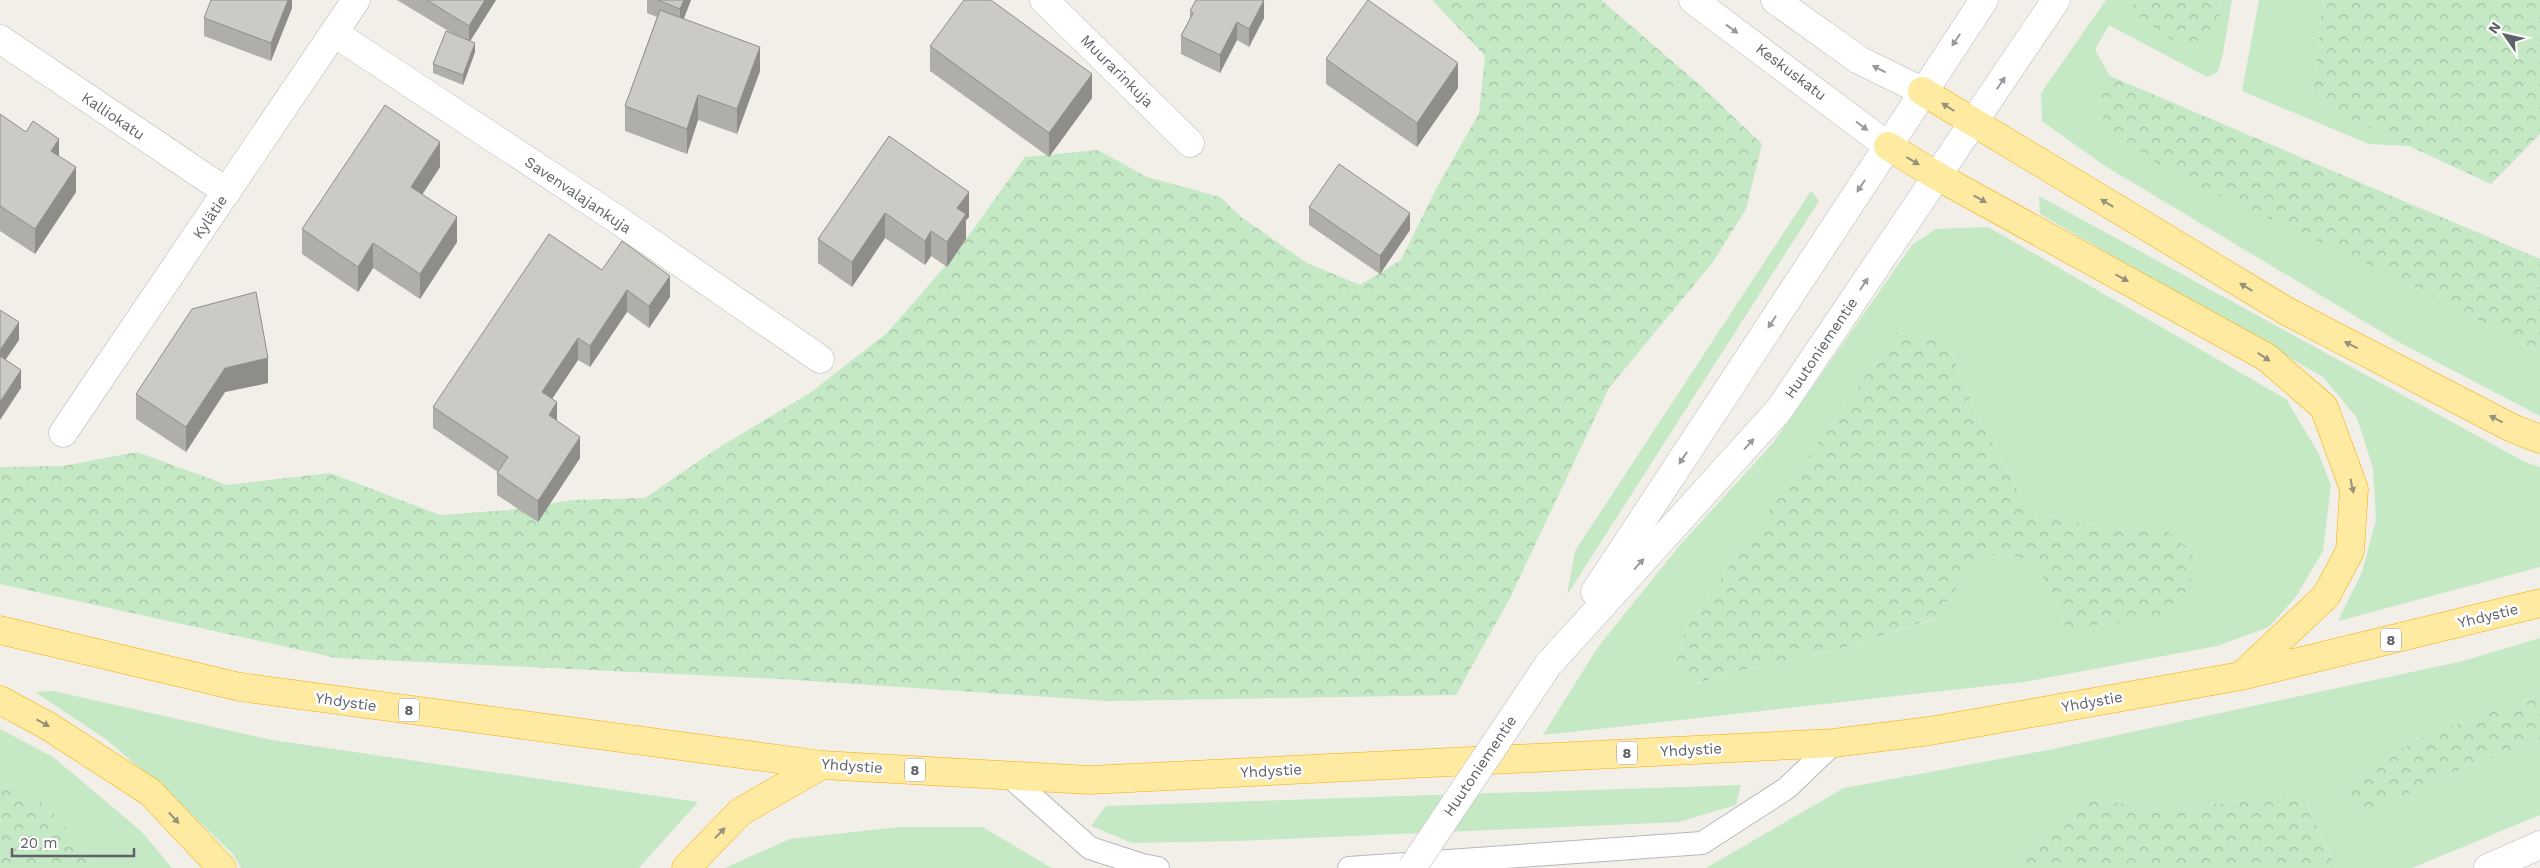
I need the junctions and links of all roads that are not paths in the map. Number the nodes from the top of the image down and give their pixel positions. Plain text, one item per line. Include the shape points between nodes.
1 (356, 0) edge
2 (1044, 0) edge
3 (1693, 0) edge
4 (1775, 0) edge
5 (1984, 0) edge
6 (2056, 0) edge
7 (334, 33) junction
8 (0, 39) edge
9 (1922, 91) junction
10 (1974, 123) junction
11 (1190, 143) dead end
12 (1888, 146) junction
13 (1937, 176) junction
14 (227, 192) junction
15 (820, 359) dead end
16 (63, 433) dead end
17 (2540, 440) edge
18 (2540, 603) edge
19 (0, 630) edge
20 (1548, 665) junction
21 (2241, 676) junction
22 (0, 700) edge
23 (1834, 743) junction
24 (822, 765) junction
25 (1008, 775) junction
26 (2540, 845) edge
27 (222, 868) edge
28 (686, 868) edge
29 (1158, 868) edge
30 (1350, 868) edge
31 (1412, 868) edge
32 (2488, 868) edge

1 - 7 street, Kylätie
2 - 11 street, Muurarinkuja
3 -> 12 street, Keskuskatu
9 -> 4 street via 1859,60
5 -> 9 street, Huutoniementie
10 -> 6 street, Huutoniementie
7 - 14 street, Kylätie
7 - 15 street, Savenvalajankuja via 618,220
8 - 14 street, Kalliokatu
10 -> 9 highway
9 - 12 street, Huutoniementie
10 - 13 street, Huutoniementie
17 -> 10 highway via 2288,312
12 -> 13 highway
12 -> 20 street, Huutoniementie
20 -> 13 street, Huutoniementie via 1779,410
13 -> 21 highway via 2266,357 2324,408 2354,489 2350,551 2326,596
14 - 16 street, Kylätie
18 - 21 highway, Yhdystie / 8
19 - 24 highway, Yhdystie / 8 via 240,687
20 - 31 street, Huutoniementie, bridge
21 - 23 highway, Yhdystie / 8 via 1930,731
22 -> 27 highway via 48,726 150,792
23 - 25 highway, Yhdystie / 8 via 1090,780
23 - 30 lane via 1787,788 1702,843
24 - 25 highway, Yhdystie / 8
28 -> 24 highway via 740,812
25 - 29 lane via 1090,848
26 - 32 street

